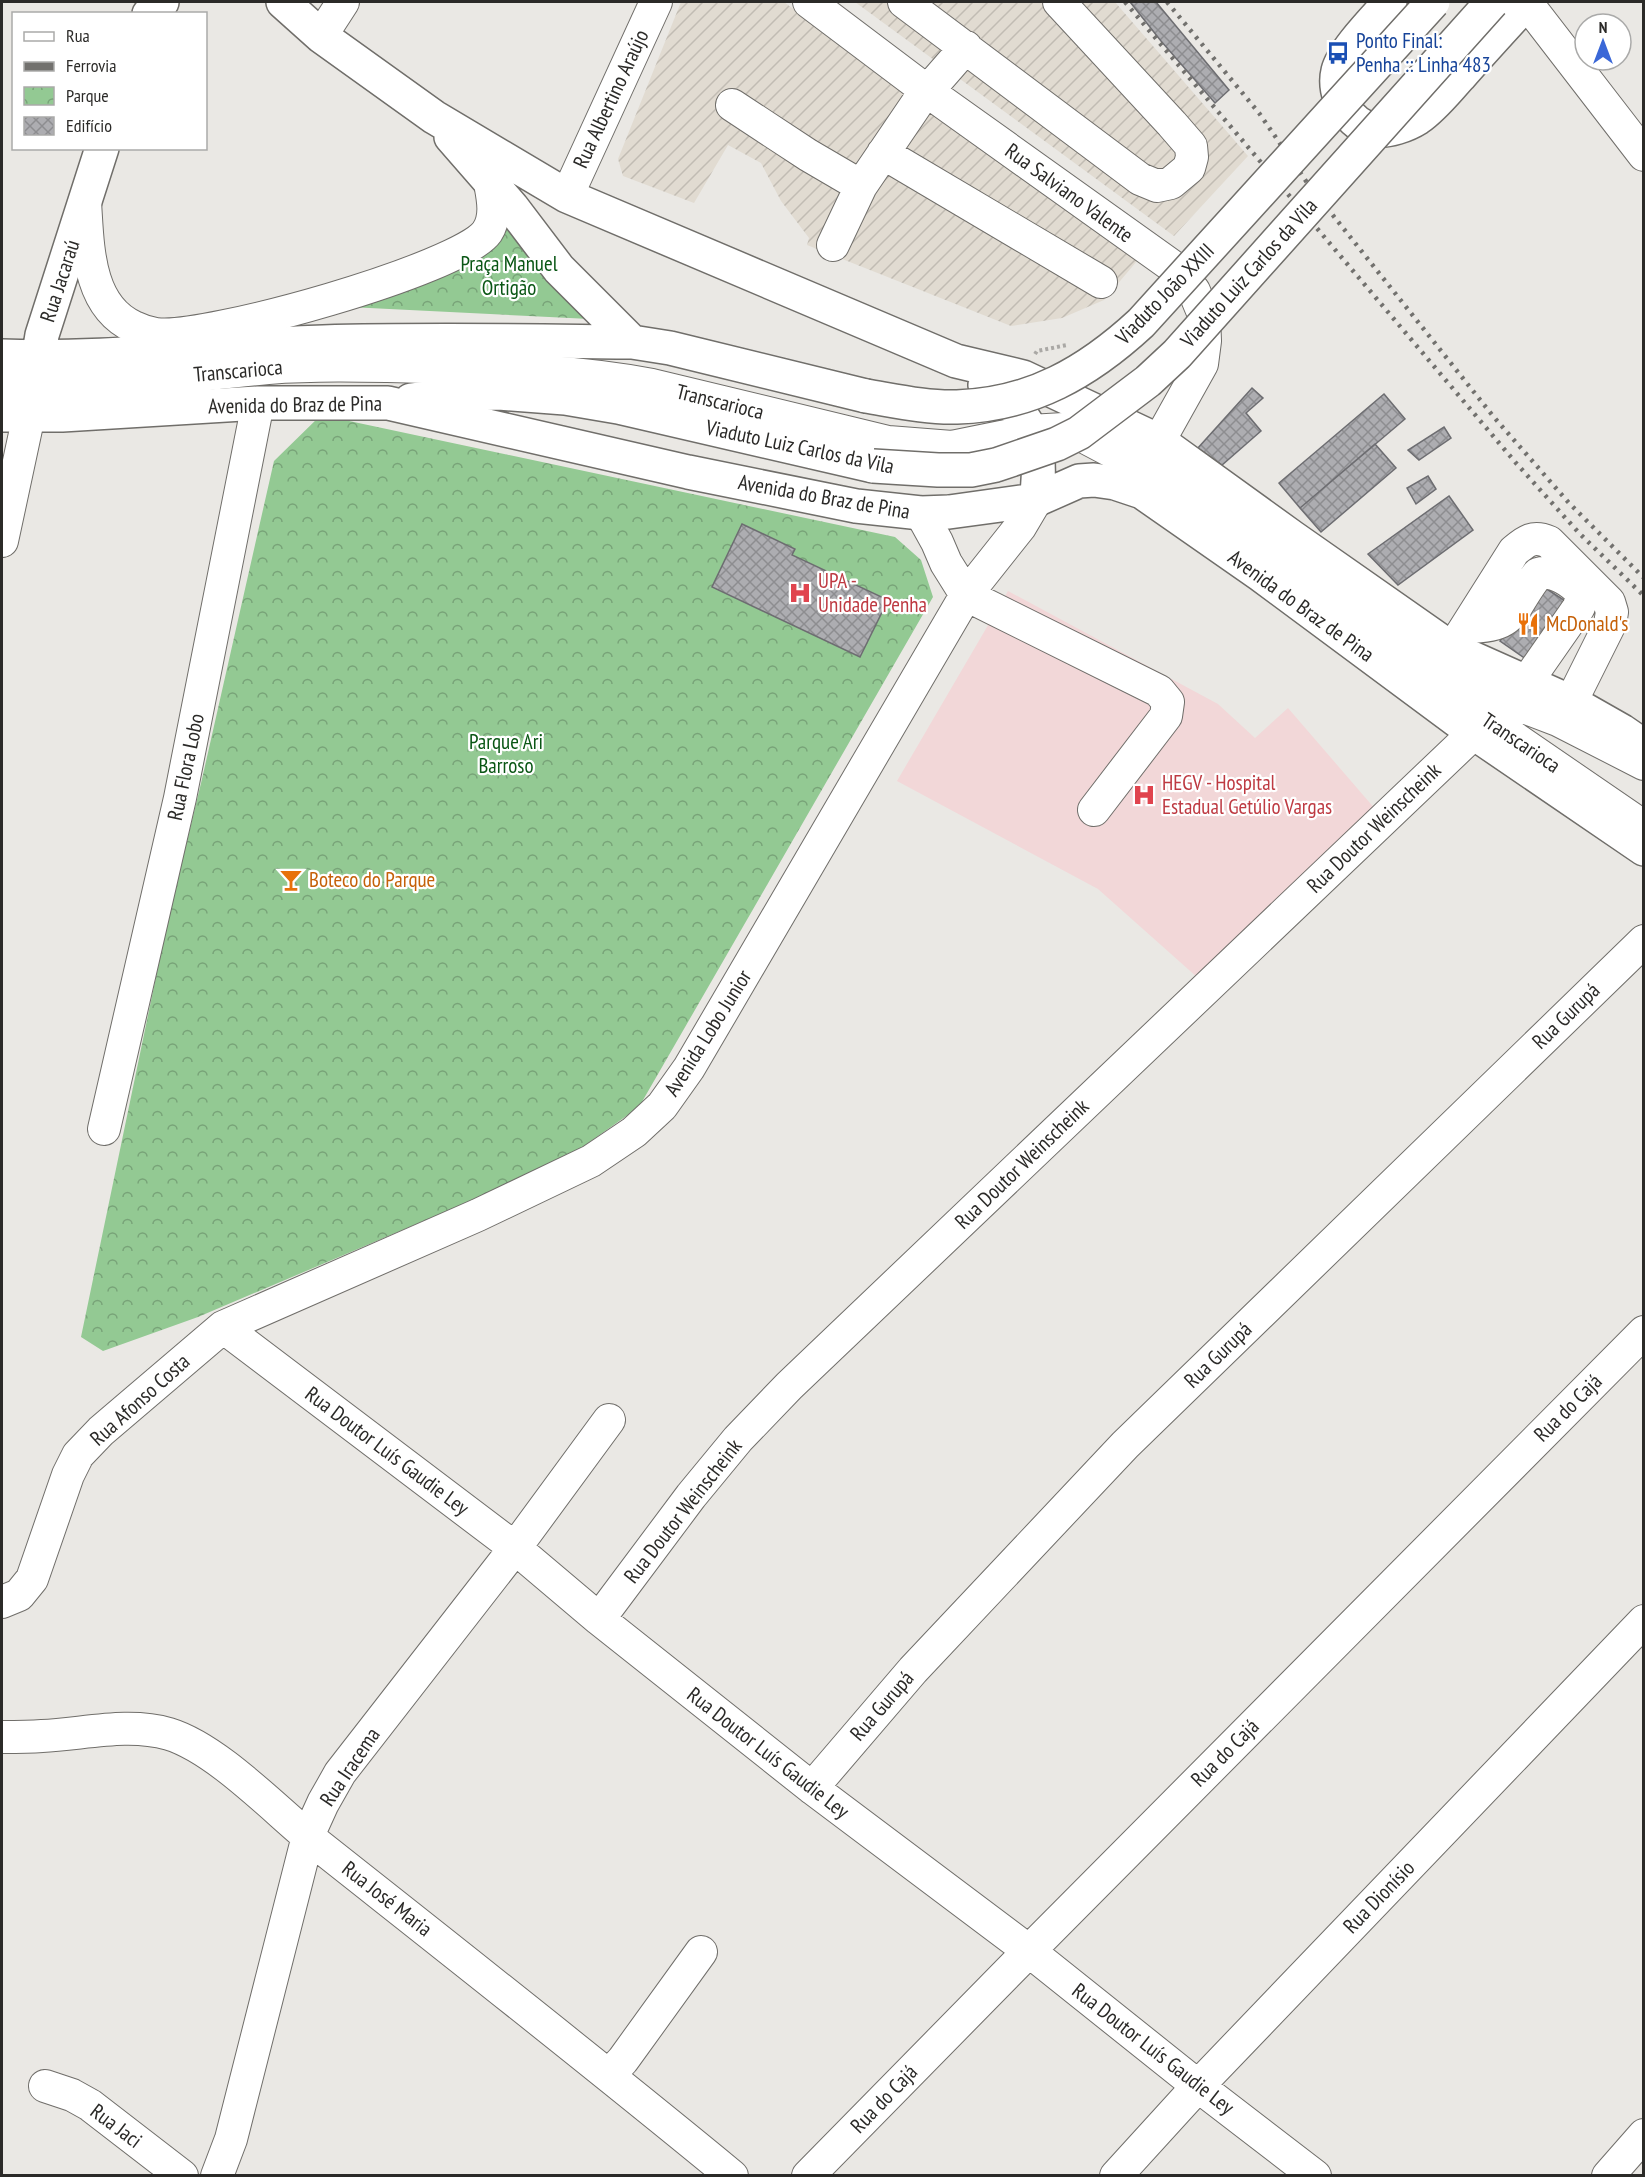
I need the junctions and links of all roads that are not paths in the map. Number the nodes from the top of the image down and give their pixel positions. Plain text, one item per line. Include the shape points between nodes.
1 (283, 2) edge
2 (342, 2) edge
3 (656, 2) edge
4 (809, 2) edge
5 (904, 2) edge
6 (1059, 2) edge
7 (1390, 2) edge
8 (1434, 2) edge
9 (1492, 2) edge
10 (1527, 2) edge
11 (321, 36) junction
12 (966, 47) junction
13 (927, 91) junction
14 (732, 105) dead end
15 (434, 117) junction
16 (101, 150) edge
17 (883, 153) junction
18 (1644, 155) edge
19 (490, 183) junction
20 (861, 186) junction
21 (567, 196) junction
22 (85, 202) junction
23 (833, 245) dead end
24 (1101, 282) dead end
25 (632, 342) junction
26 (2, 356) edge
27 (956, 361) junction
28 (20, 392) edge
29 (258, 403) junction
30 (388, 403) junction
31 (1024, 426) junction
32 (1160, 441) junction
33 (1036, 500) junction
34 (935, 513) junction
35 (2, 541) edge
36 (966, 595) junction
37 (1460, 638) junction
38 (1405, 651) junction
39 (1526, 683) junction
40 (1571, 702) junction
41 (1474, 733) junction
42 (1644, 746) edge
43 (1644, 764) edge
44 (1094, 810) dead end
45 (1644, 827) edge
46 (1644, 849) edge
47 (1644, 941) edge
48 (104, 1129) dead end
49 (223, 1327) junction
50 (1644, 1332) edge
51 (609, 1420) dead end
52 (515, 1548) junction
53 (2, 1602) edge
54 (599, 1619) junction
55 (1644, 1621) edge
56 (2, 1737) edge
57 (812, 1788) junction
58 (308, 1836) junction
59 (1029, 1951) junction
60 (701, 1952) dead end
61 (609, 2075) junction
62 (45, 2086) dead end
63 (1198, 2086) junction
64 (1644, 2135) edge
65 (183, 2175) edge
66 (217, 2175) edge
67 (732, 2175) edge
68 (808, 2175) edge
69 (1116, 2175) edge
70 (1315, 2175) edge
71 (1608, 2175) edge

1 - 11 main road
2 - 11 street
3 - 21 street, Rua Albertino Araújo
4 - 13 street, Rua Salviano Valente
5 - 12 street
6 - 12 street via 1191,146 1189,168 1172,183 1157,186 1140,179
7 - 10 main road via 1338,71 1339,97 1344,107 1358,123 1376,130 1394,128 1418,118
8 - 25 main road, Viaduto João XXIII, bridge via 1141,323 1107,352 1055,386 983,404 930,406 866,396 682,350
9 - 30 main road, Viaduto Luiz Carlos da Vila, bridge via 1178,354 1079,433 1022,457 971,470 873,466 565,398 499,393
10 - 18 street
11 - 15 main road
12 - 13 street
13 - 17 street
13 - 32 street, Rua Salviano Valente via 1179,271 1194,291 1204,315 1206,341 1202,364
14 - 20 street
15 - 19 main road
15 - 21 main road
16 - 22 main road, Rua Jacaraú
17 - 20 street
17 - 24 street
19 - 22 street via 493,220 486,233 450,257 324,301 248,320 157,334 133,327 112,312 96,285
19 - 25 main road via 560,269
20 - 23 street
21 - 27 main road
22 - 28 main road, Rua Jacaraú
25 - 28 main road via 322,342 110,356
26 - 28 main road, Avenida do Braz de Pina
27 - 31 main road
27 - 32 main road via 1023,377
28 - 29 main road, Avenida do Braz de Pina
28 - 31 street, Transcarioca via 304,366 509,369 652,385 888,442 952,447
28 - 35 street
29 - 30 main road, Avenida do Braz de Pina
29 - 48 street, Rua Flora Lobo via 180,798
30 - 34 main road, Avenida do Braz de Pina via 856,506
31 - 33 main road via 1039,467
31 - 34 main road via 1002,464
31 - 38 street, Transcarioca via 1075,432 1170,482
32 - 37 main road via 1292,537
33 - 34 main road, Avenida do Braz de Pina
33 - 36 street, Avenida Lobo Junior via 1020,527
33 - 41 main road, Avenida do Braz de Pina via 1079,481 1115,483 1142,492
34 - 36 street via 937,542
36 - 44 street via 1159,691 1168,702 1166,716
36 - 49 street, Avenida Lobo Junior via 689,1068 662,1106 634,1132 591,1161
37 - 39 main road
37 - 39 street via 1509,618 1538,574 1554,574 1577,588 1582,594 1579,607
37 - 40 street via 1514,551 1527,540 1540,538 1549,542 1610,602 1612,612 1610,624
38 - 43 street, Transcarioca via 1456,681 1558,720
38 - 45 street, Transcarioca via 1466,706
39 - 40 main road
40 - 42 main road
41 - 46 main road, Avenida do Braz de Pina
41 - 54 street, Rua Doutor Weinscheink via 789,1386 691,1496
47 - 57 street, Rua Gurupá via 1125,1445 913,1670
49 - 52 street, Rua Doutor Luís Gaudie Ley
49 - 53 street, Rua Afonso Costa via 78,1455 32,1580 19,1595
50 - 59 street, Rua do Cajá
51 - 52 street, Rua Iracema
52 - 54 street, Rua Doutor Luís Gaudie Ley
52 - 58 street, Rua Iracema via 340,1773
54 - 57 street, Rua Doutor Luís Gaudie Ley
55 - 63 street, Rua Dionísio
56 - 58 street, Rua José Maria via 130,1728 168,1734 193,1744 221,1763
57 - 59 street, Rua Doutor Luís Gaudie Ley
58 - 61 street, Rua José Maria
58 - 66 street, Rua Iracema via 231,2139
59 - 63 street, Rua Doutor Luís Gaudie Ley
59 - 68 street, Rua do Cajá
60 - 61 street
61 - 67 street, Rua José Maria
62 - 65 street, Rua Jaci via 90,2105
63 - 69 street, Rua Dionísio
63 - 70 street, Rua Doutor Luís Gaudie Ley
64 - 71 street

